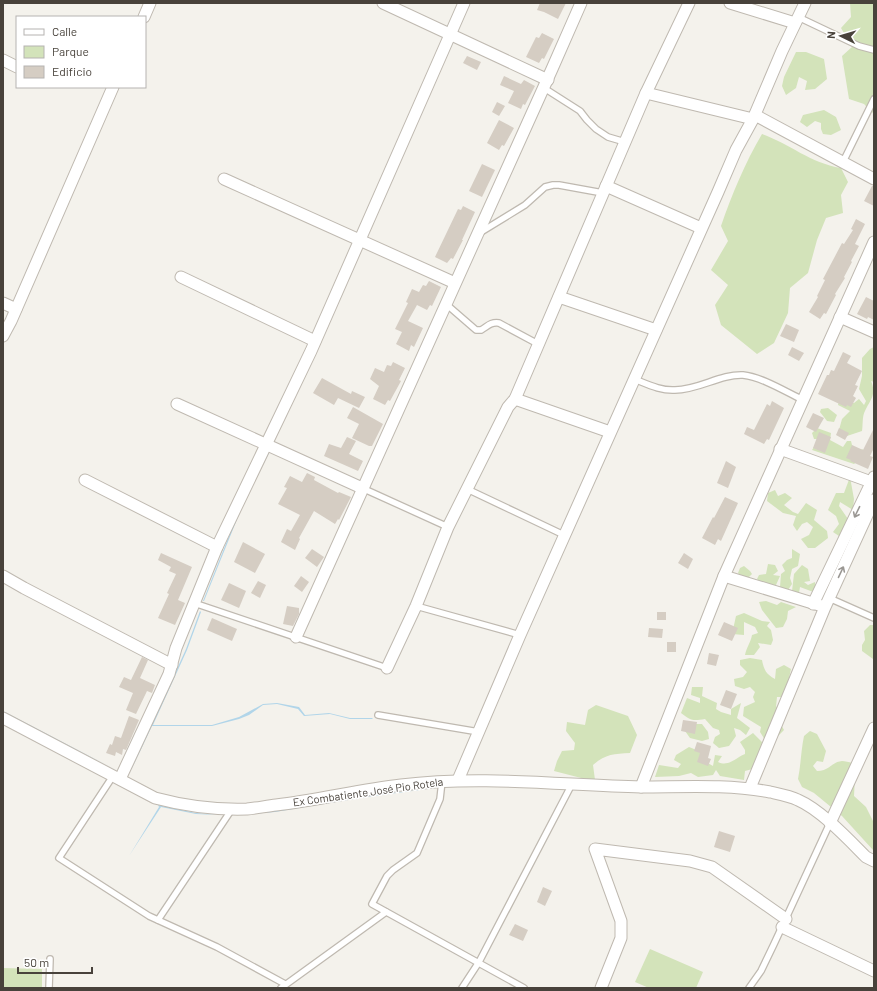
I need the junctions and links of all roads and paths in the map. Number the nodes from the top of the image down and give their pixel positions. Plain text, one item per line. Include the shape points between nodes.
1 (150, 3) edge
2 (383, 3) edge
3 (464, 3) edge
4 (581, 3) edge
5 (689, 3) edge
6 (730, 3) edge
7 (805, 3) edge
8 (144, 16) edge
9 (797, 20) junction
10 (450, 34) junction
11 (874, 50) edge
12 (3, 60) edge
13 (16, 66) edge
14 (546, 84) junction
15 (113, 88) edge
16 (646, 93) junction
17 (874, 99) edge
18 (754, 117) junction
19 (624, 142) junction
20 (843, 162) junction
21 (874, 179) edge
22 (224, 180) dead end
23 (604, 190) junction
24 (701, 228) junction
25 (478, 234) junction
26 (360, 241) junction
27 (874, 242) edge
28 (181, 277) dead end
29 (455, 283) junction
30 (559, 297) junction
31 (3, 303) edge
32 (446, 304) junction
33 (16, 309) junction
34 (840, 317) junction
35 (656, 330) junction
36 (874, 332) edge
37 (3, 336) edge
38 (315, 341) junction
39 (538, 344) junction
40 (634, 379) junction
41 (515, 399) junction
42 (802, 400) junction
43 (177, 404) dead end
44 (610, 432) junction
45 (266, 444) junction
46 (780, 449) junction
47 (85, 480) dead end
48 (873, 481) edge
49 (362, 488) junction
50 (466, 489) junction
51 (874, 500) edge
52 (448, 527) junction
53 (564, 535) junction
54 (217, 548) junction
55 (3, 576) edge
56 (724, 576) junction
57 (194, 603) junction
58 (827, 603) junction
59 (813, 604) junction
60 (416, 606) junction
61 (874, 618) edge
62 (520, 635) junction
63 (296, 638) junction
64 (172, 665) junction
65 (388, 668) joint
66 (378, 715) dead end
67 (3, 719) edge
68 (874, 728) edge
69 (479, 732) junction
70 (117, 778) junction
71 (458, 780) junction
72 (442, 781) junction
73 (572, 784) junction
74 (641, 787) junction
75 (750, 788) junction
76 (232, 809) junction
77 (830, 823) junction
78 (874, 861) edge
79 (386, 912) junction
80 (158, 920) junction
81 (784, 923) junction
82 (50, 959) dead end
83 (478, 962) junction
84 (874, 971) edge
85 (283, 986) edge
86 (49, 988) edge
87 (462, 988) edge
88 (524, 988) edge
89 (601, 988) edge
90 (749, 988) edge

1 - 8 street
2 - 10 street
3 - 10 street
4 - 14 street
5 - 16 street
6 - 9 street
7 - 9 street
9 - 11 lane
9 - 18 street
10 - 14 street
10 - 26 street
12 - 13 street
14 - 19 lane via 580,111 596,130
14 - 25 street
15 - 33 street
16 - 18 street
16 - 19 street
17 - 20 lane
18 - 20 street
18 - 24 street via 736,150
19 - 23 street
20 - 21 street
22 - 26 street
23 - 24 street
23 - 25 lane via 559,184 545,187 525,205
23 - 30 street
24 - 35 street
25 - 29 street
26 - 29 street
26 - 38 street
27 - 34 street
28 - 38 street
29 - 32 street
30 - 35 street
30 - 39 street
31 - 33 street
32 - 39 lane via 476,330 481,330 493,322 499,323
32 - 49 street
33 - 37 street
34 - 36 street
34 - 42 street
35 - 40 street
38 - 45 street
39 - 41 street
40 - 42 lane via 662,389 676,390 695,387 732,375 745,376 758,379
40 - 44 street
41 - 44 street
41 - 50 street via 508,407
42 - 46 street
43 - 45 street
44 - 53 street
45 - 49 street
45 - 54 street
46 - 48 street
46 - 56 street
47 - 54 street
48 -> 59 street
49 - 52 lane
49 - 63 street
50 - 52 street
50 - 53 lane
58 -> 51 street
52 - 60 street
53 - 62 street
54 - 57 street
55 - 64 street
56 - 59 street
56 - 74 street
57 - 63 lane
57 - 64 street
58 - 59 street
58 - 61 lane
58 - 75 street
60 - 62 lane
60 - 65 street
62 - 69 street
63 - 65 lane
64 - 70 street
66 - 69 lane
67 - 70 street, Ex Combatiente José Pio Rotela
68 - 77 street
69 - 71 street
70 - 76 street, Ex Combatiente José Pio Rotela via 156,798 173,803
70 - 80 lane via 59,858
71 - 72 street, Ex Combatiente José Pio Rotela
71 - 73 street, Ex Combatiente José Pio Rotela
72 - 76 street, Ex Combatiente José Pio Rotela via 400,785 248,809
72 - 79 lane via 440,799 417,853 387,876 372,904
73 - 74 street, Ex Combatiente José Pio Rotela
73 - 83 lane
74 - 75 street, Ex Combatiente José Pio Rotela
75 - 77 street, Ex Combatiente José Pio Rotela via 798,800
76 - 80 lane
77 - 78 street, Ex Combatiente José Pio Rotela via 866,857
77 - 81 lane
79 - 83 lane
79 - 85 lane
80 - 85 lane via 218,947
81 - 84 street
81 - 89 street via 712,867 690,861 595,849 621,921 621,938
81 - 90 lane via 761,971
82 - 86 lane
83 - 87 lane
83 - 88 lane

